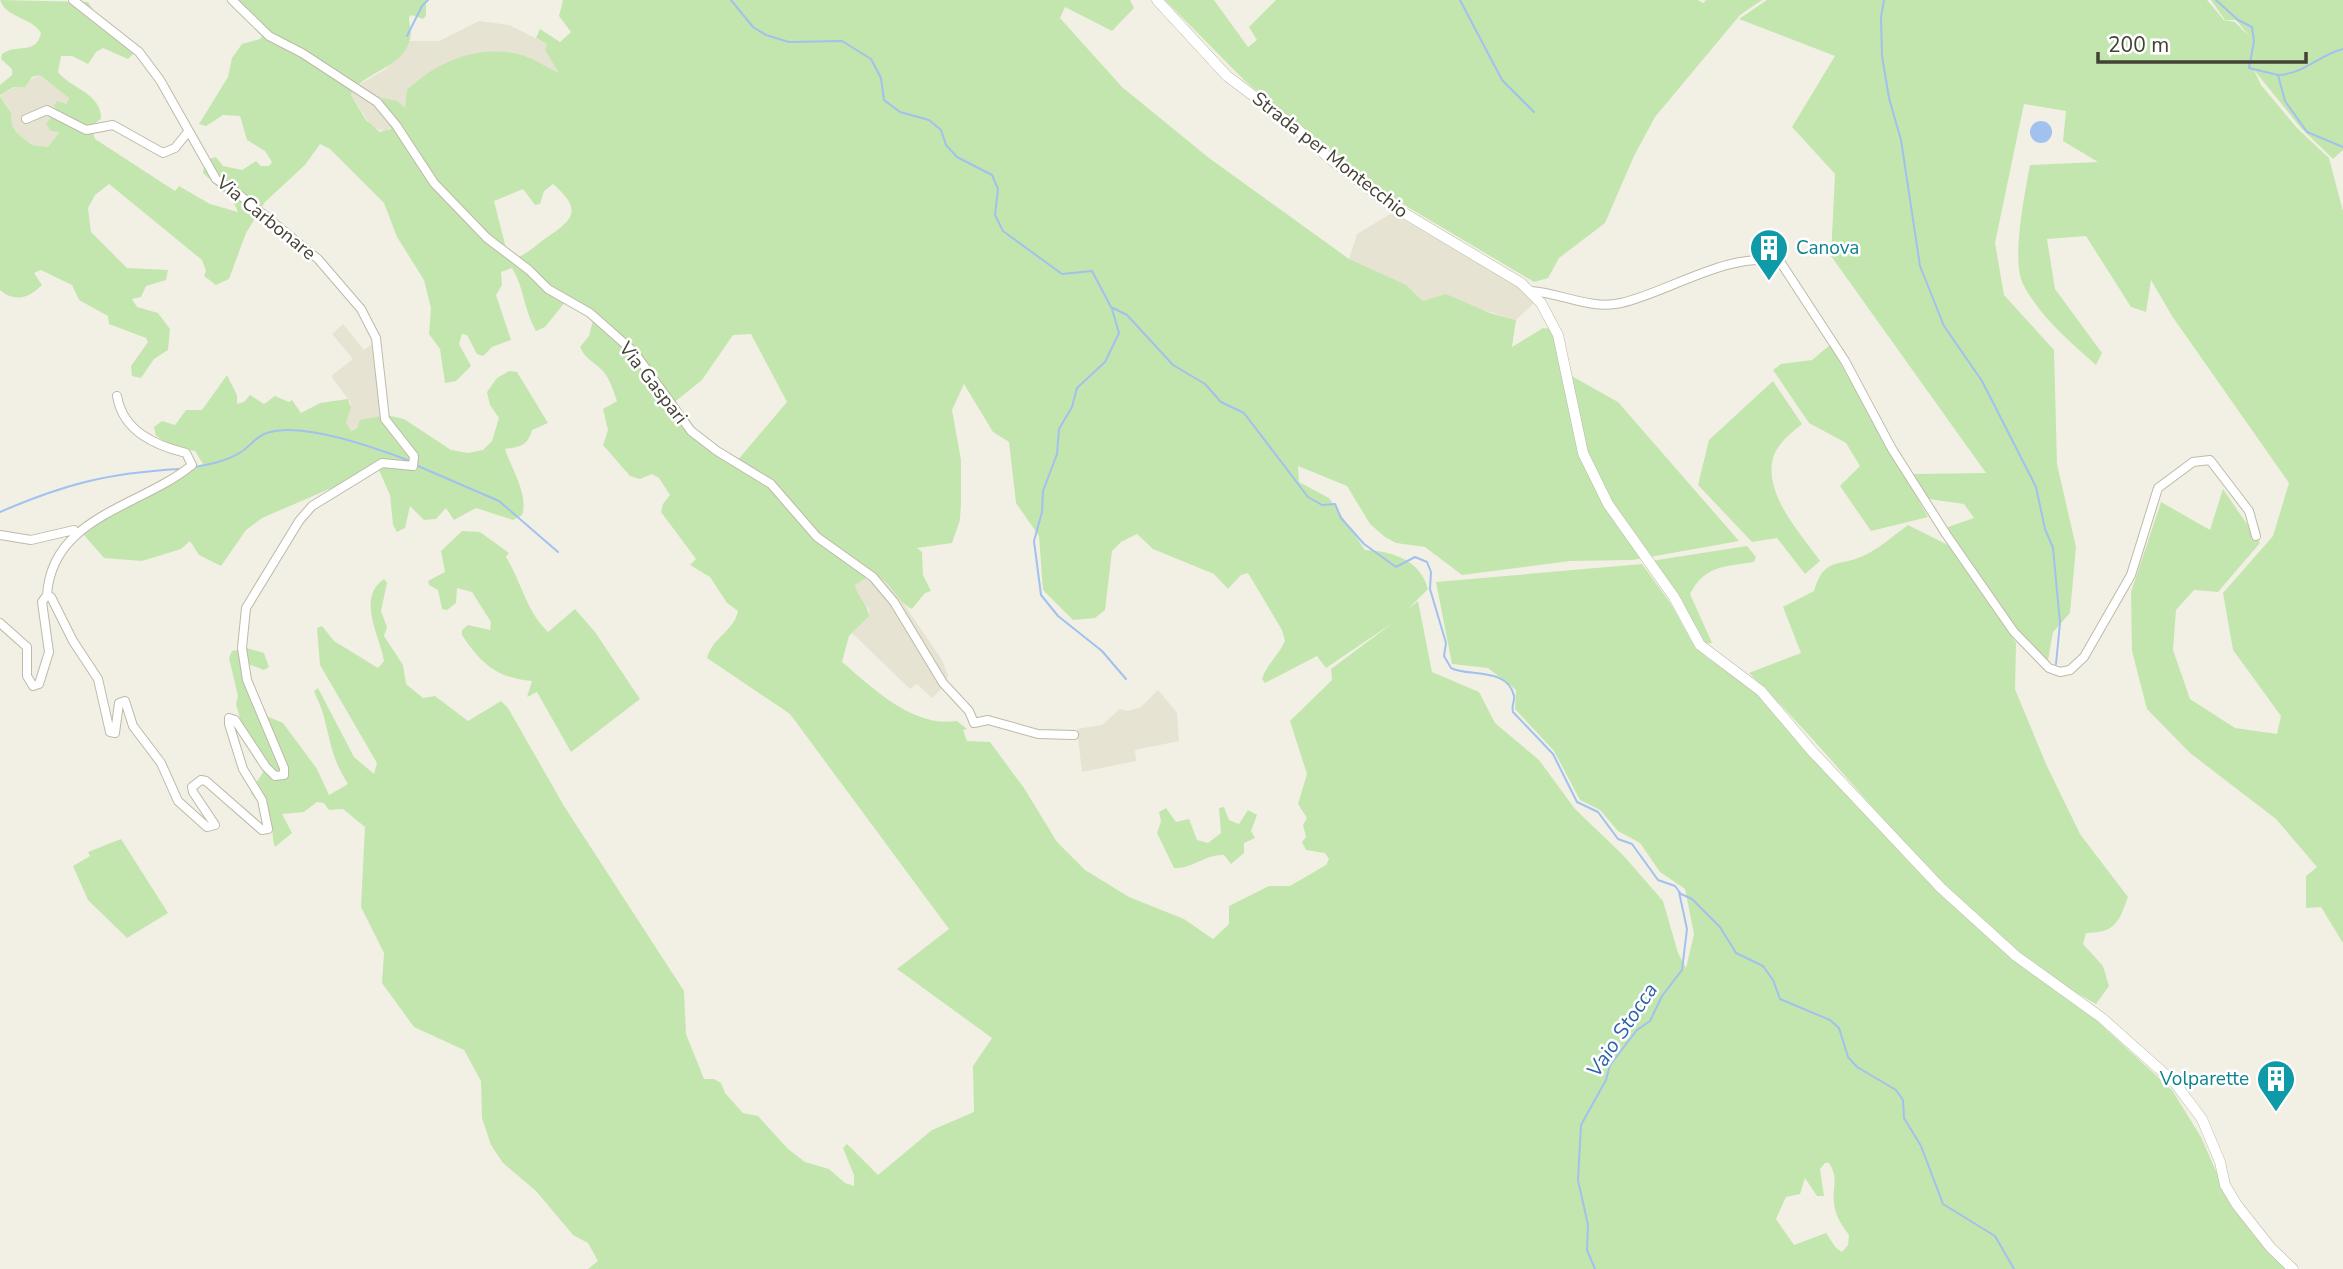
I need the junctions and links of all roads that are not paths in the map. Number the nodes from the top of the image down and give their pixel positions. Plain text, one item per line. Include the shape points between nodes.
1 (73, 0) edge
2 (232, 0) edge
3 (1157, 0) edge
4 (26, 119) dead end
5 (187, 133) junction
6 (1531, 291) junction
7 (117, 396) dead end
8 (75, 535) junction
9 (0, 536) edge
10 (2256, 536) dead end
11 (47, 595) junction
12 (0, 623) edge
13 (1074, 735) dead end
14 (2293, 1269) edge

1 - 5 street, Via Carbonare via 139,52 160,80
2 - 13 street, Via Gaspari via 269,36 377,102 433,183 487,238 548,289 590,313 634,352 691,430 771,484 817,537 873,577 974,723 988,720 1038,733
3 - 6 street, Strada per Montecchio via 1227,76 1329,159 1389,204
4 - 5 street via 47,110 86,130 113,125 163,153 175,148
5 - 11 street, Via Carbonare via 216,179 318,259 361,309 376,338 385,419 414,457 412,466 382,463 312,506 246,608 242,648 247,680 284,775 275,776 266,767 235,720 229,718 229,724 243,769 262,800 268,829 262,830 201,780 192,787 193,793 215,825 207,827 178,802 161,763 138,735 125,701 119,703 115,733 110,732 98,679
6 - 10 street via 1583,303 1620,303 1742,262 1781,263 1845,361 1892,449 1946,534 2014,632 2049,668 2060,672 2070,670 2084,657 2131,575 2158,488 2172,475 2193,462 2210,460 2249,511
6 - 14 street, Strada per Montecchio via 1558,335 1583,453 1608,504 1674,597 1700,645 1761,691 1950,896 2016,956 2102,1018 2175,1083 2202,1119 2225,1185 2237,1205
7 - 8 street via 130,427 186,453 192,465
8 - 9 street via 74,530 32,540
8 - 11 street via 48,572
11 - 12 street via 42,602 49,652 39,684 33,686 27,676 27,647

